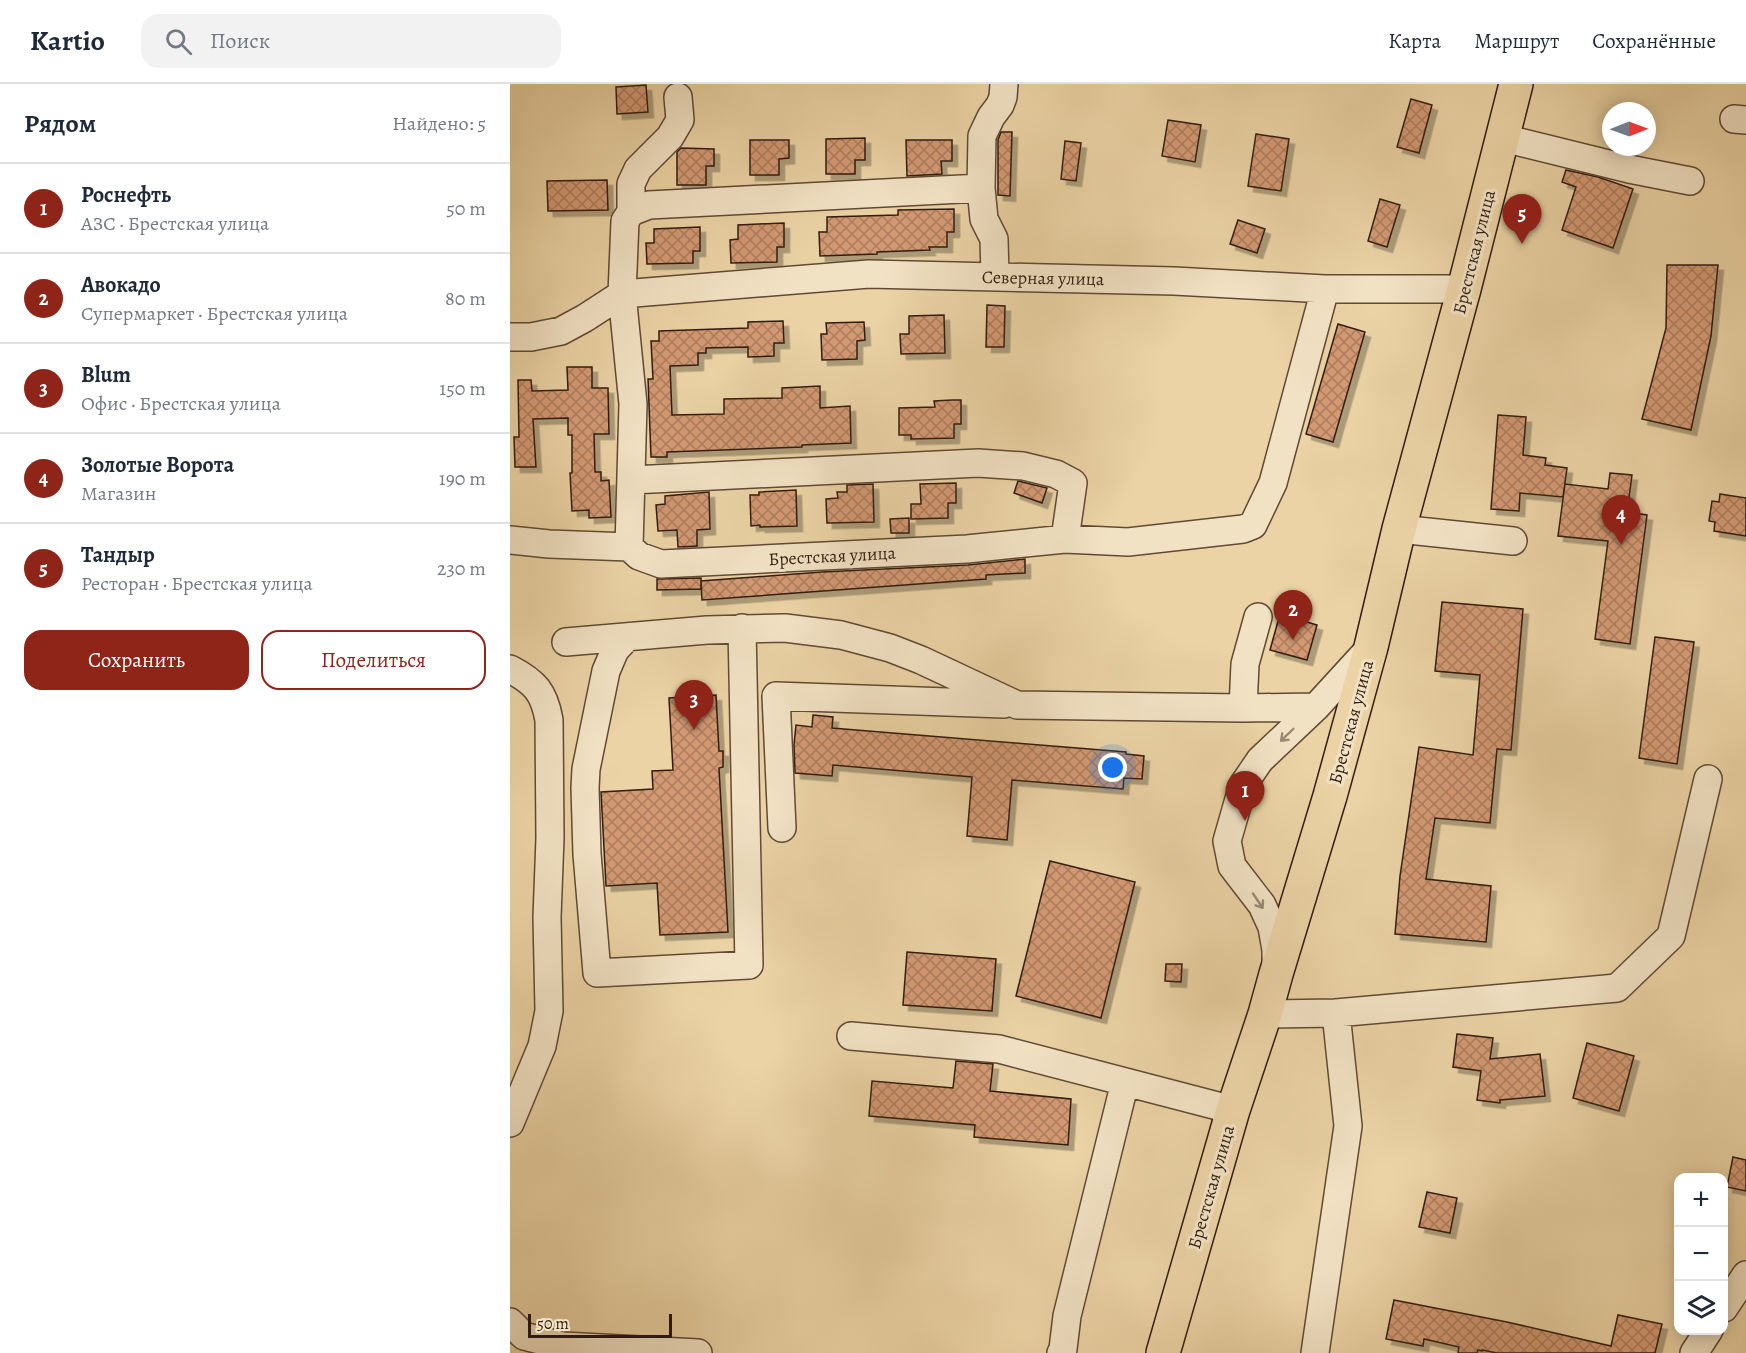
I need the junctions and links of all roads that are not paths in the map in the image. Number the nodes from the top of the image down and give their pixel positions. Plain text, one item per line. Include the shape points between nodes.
1 (1004, 84) edge
2 (1516, 84) edge
3 (678, 97) dead end
4 (1503, 138) junction
5 (1690, 182) dead end
6 (981, 188) junction
7 (631, 212) junction
8 (995, 276) junction
9 (1325, 289) junction
10 (1464, 289) junction
11 (622, 290) junction
12 (510, 337) edge
13 (632, 480) junction
14 (1399, 529) junction
15 (510, 540) edge
16 (1065, 540) junction
17 (1514, 541) dead end
18 (629, 548) junction
19 (1258, 617) dead end
20 (742, 628) junction
21 (627, 637) junction
22 (566, 642) dead end
23 (1371, 647) junction
24 (510, 669) edge
25 (1017, 705) junction
26 (1316, 707) junction
27 (1244, 708) junction
28 (1708, 779) dead end
29 (782, 828) dead end
30 (1276, 974) junction
31 (1336, 1013) junction
32 (1265, 1014) junction
33 (851, 1036) dead end
34 (1125, 1082) junction
35 (1233, 1110) junction
36 (510, 1124) edge
37 (1746, 1275) edge
38 (1728, 1302) edge
39 (510, 1322) edge
40 (1706, 1335) edge
41 (698, 1353) edge
42 (1061, 1353) edge
43 (1163, 1353) edge
44 (1316, 1353) edge
45 (1694, 1353) edge

1 - 6 street via 1000,105 982,136
2 - 4 main road, Брестская улица
3 - 7 street via 680,120 670,137 638,169 631,184
4 - 5 street
4 - 10 main road, Брестская улица
6 - 7 street via 649,205
6 - 8 street via 984,219 994,239
7 - 11 street via 625,221
8 - 9 street, Северная улица
8 - 11 street, Северная улица via 869,274
9 - 10 street, Северная улица
9 - 16 street, Брестская улица via 1273,483 1253,525 1128,542
10 - 14 main road, Брестская улица
11 - 12 street via 561,331
11 - 13 street via 633,404
13 - 16 street via 978,463 1023,466 1056,474 1073,483
13 - 18 street
14 - 17 street
14 - 23 main road, Брестская улица
15 - 18 street
16 - 18 street, Брестская улица via 967,549 661,564
19 - 27 street via 1245,664
20 - 21 street
20 - 21 street via 749,965 597,973 587,854 586,769 606,671 615,650
20 - 25 street via 813,631 876,644 921,660
21 - 22 street
23 - 26 street
23 - 30 main road, Брестская улица
24 - 36 street via 539,689 546,704 550,838 549,1011 542,1046
25 - 27 street
25 - 29 street via 776,696
26 - 27 street
26 -> 30 street via 1260,760 1243,785 1227,841 1232,866 1262,905 1272,927
28 - 31 street via 1671,936 1617,988
30 - 32 main road, Брестская улица
31 - 32 street
31 - 44 street via 1348,1126
32 - 35 main road, Брестская улица
33 - 34 street via 999,1048
34 - 35 street
34 - 42 street
35 - 43 main road, Брестская улица
37 - 38 street
39 - 41 street via 524,1336 563,1346
40 - 45 street

